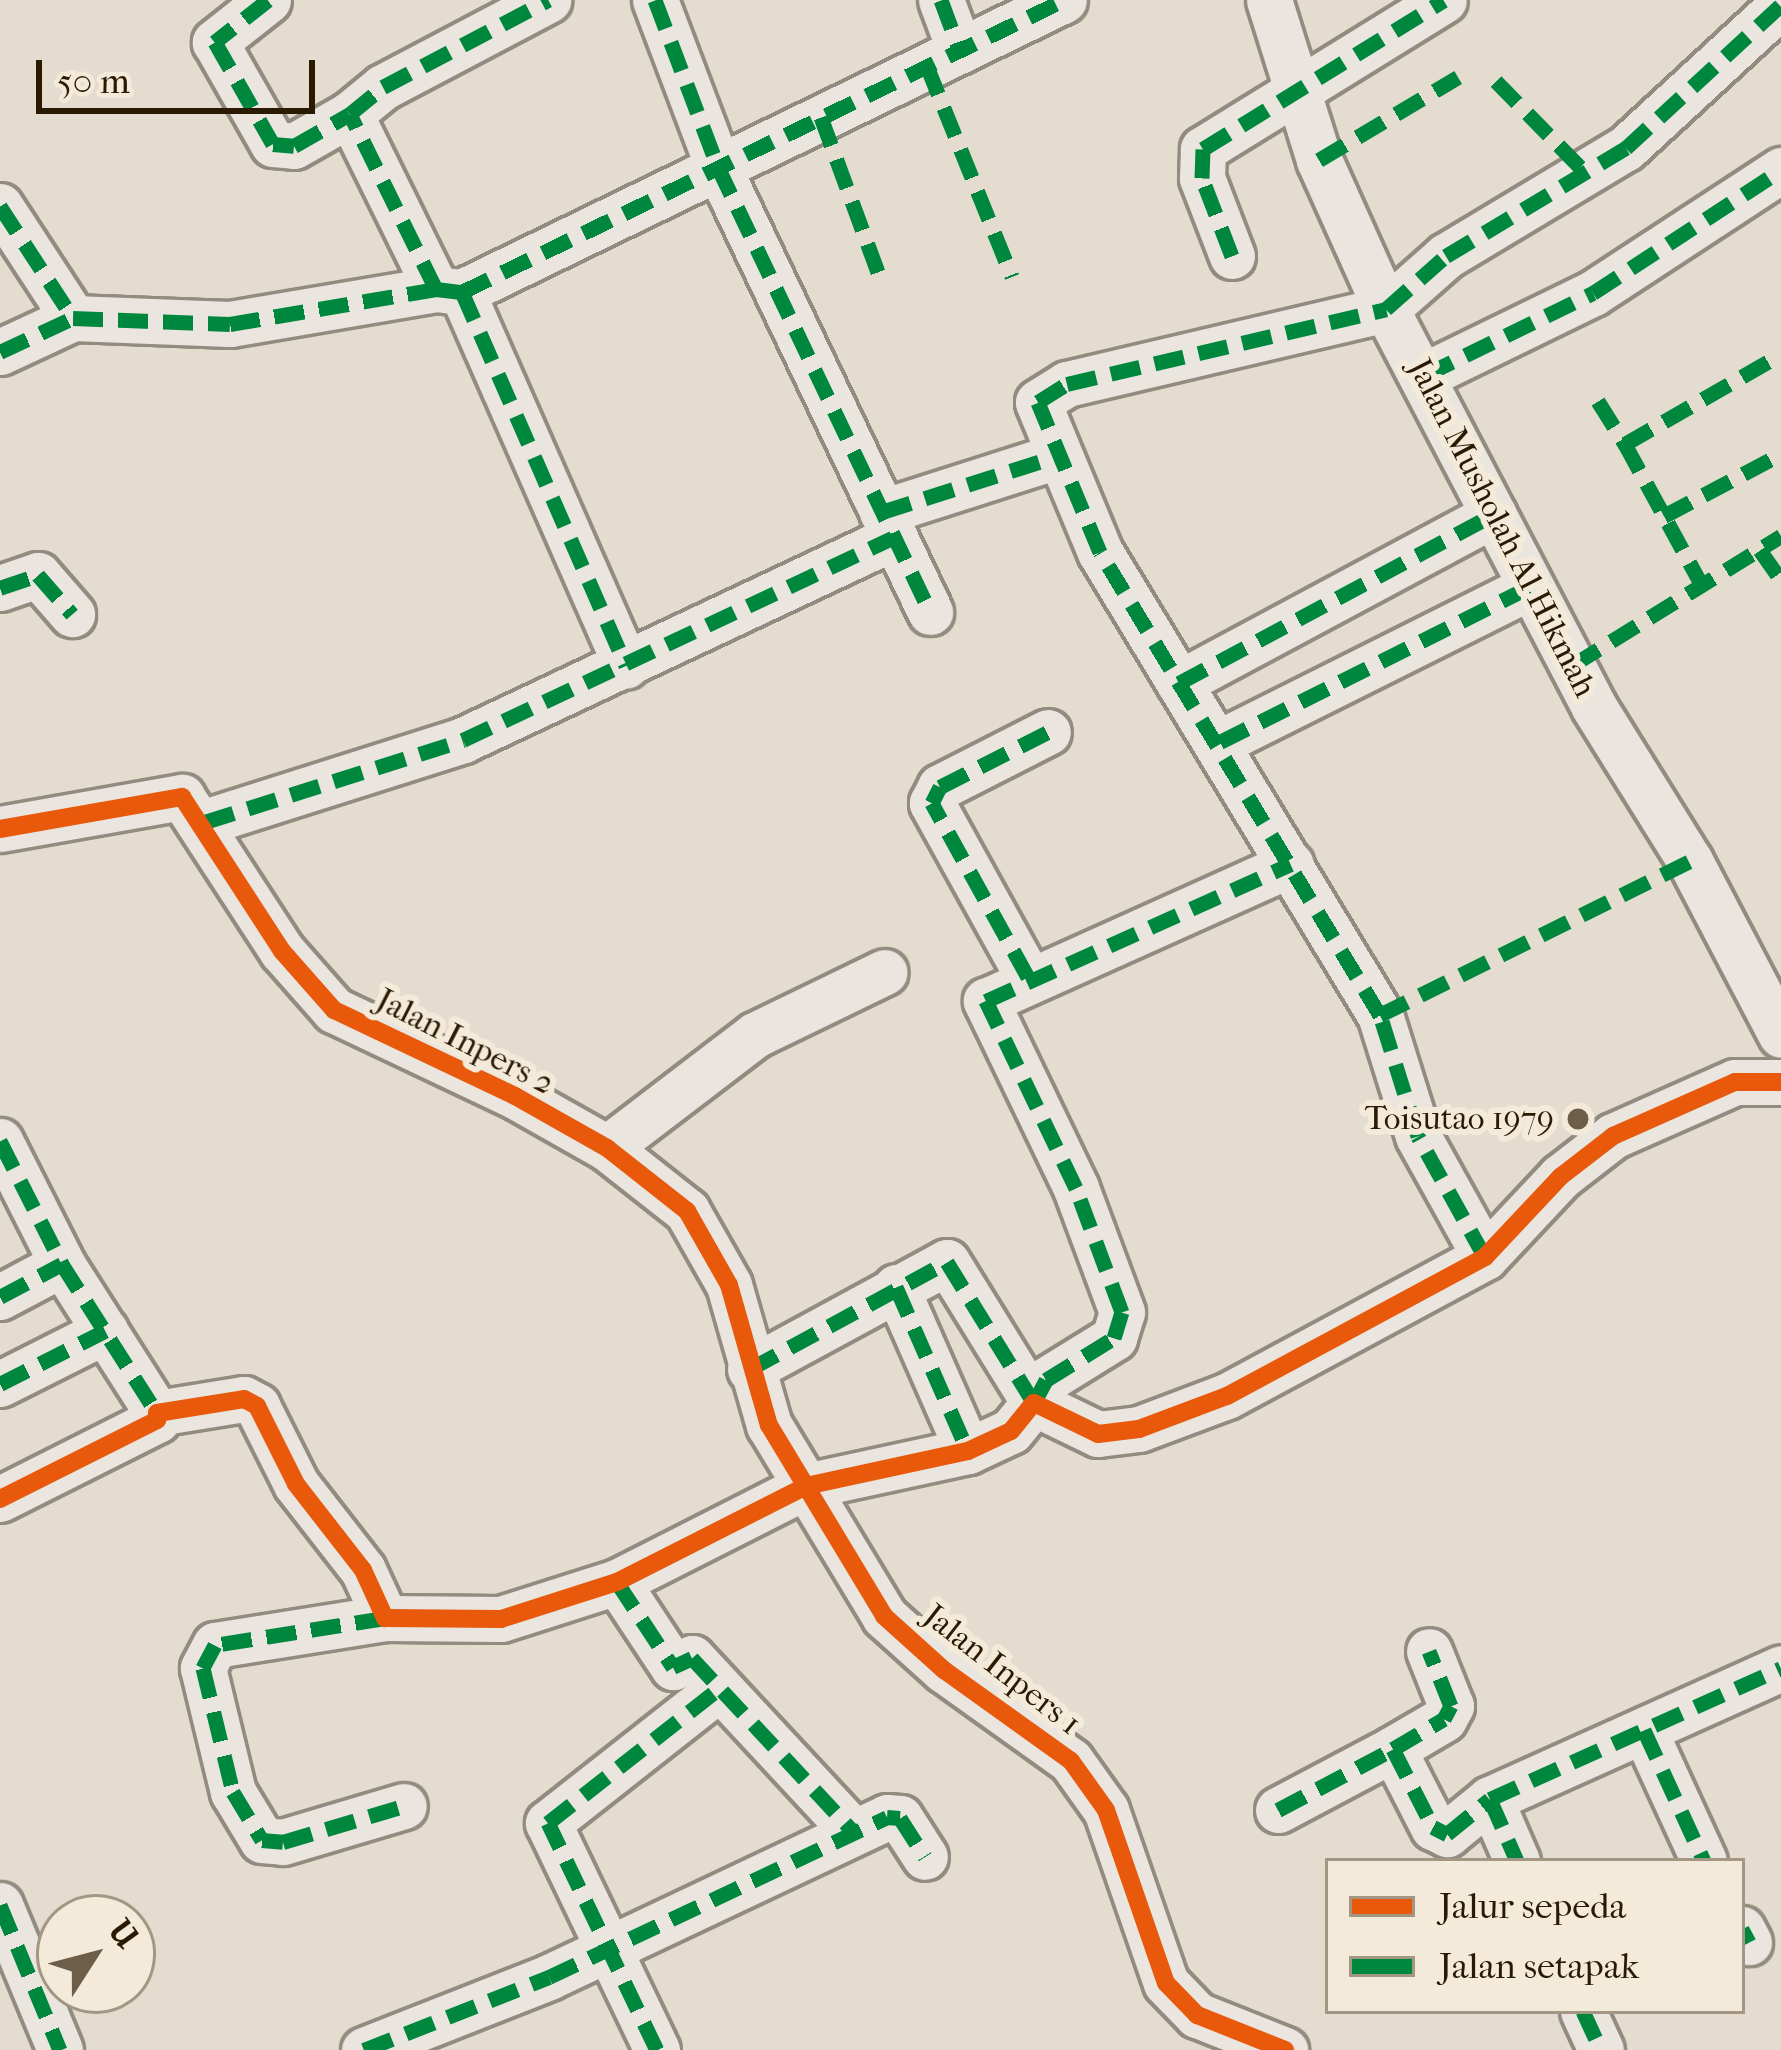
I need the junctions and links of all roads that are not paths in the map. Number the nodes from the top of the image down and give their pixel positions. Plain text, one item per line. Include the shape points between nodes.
1 (268, 0) edge
2 (548, 0) edge
3 (655, 0) edge
4 (941, 0) edge
5 (1064, 0) edge
6 (1269, 0) edge
7 (1444, 0) edge
8 (1781, 5) edge
9 (960, 51) junction
10 (1294, 95) junction
11 (350, 114) junction
12 (718, 166) junction
13 (1781, 170) edge
14 (0, 206) edge
15 (1232, 256) dead end
16 (450, 291) junction
17 (1385, 309) junction
18 (73, 318) junction
19 (0, 352) edge
20 (1425, 375) junction
21 (1058, 456) junction
22 (1494, 514) junction
23 (887, 525) junction
24 (1529, 587) junction
25 (0, 588) edge
26 (930, 612) dead end
27 (72, 614) dead end
28 (626, 666) junction
29 (1179, 683) junction
30 (1048, 732) dead end
31 (1220, 742) junction
32 (205, 822) junction
33 (0, 830) edge
34 (1291, 865) junction
35 (885, 972) dead end
36 (1028, 977) junction
37 (1781, 1035) edge
38 (1781, 1082) edge
39 (0, 1143) edge
40 (608, 1148) junction
41 (1485, 1257) junction
42 (62, 1264) junction
43 (896, 1287) junction
44 (0, 1297) edge
45 (105, 1331) junction
46 (750, 1370) junction
47 (0, 1384) edge
48 (1034, 1403) junction
49 (157, 1413) junction
50 (968, 1450) junction
51 (806, 1486) junction
52 (0, 1499) edge
53 (616, 1582) junction
54 (385, 1618) junction
55 (1429, 1651) dead end
56 (1781, 1668) edge
57 (717, 1690) junction
58 (1644, 1730) junction
59 (1393, 1749) junction
60 (1490, 1799) junction
61 (404, 1806) dead end
62 (1277, 1810) dead end
63 (853, 1832) junction
64 (926, 1857) dead end
65 (1516, 1858) edge
66 (1703, 1858) edge
67 (0, 1906) edge
68 (610, 1944) junction
69 (1584, 2014) edge
70 (60, 2050) edge
71 (364, 2050) edge
72 (657, 2050) edge
73 (1286, 2050) edge
74 (1601, 2050) edge

1 - 11 street via 214,41 273,144 294,146
2 - 11 street via 383,87
3 - 12 street
4 - 9 street
5 - 9 street
6 - 10 street, Jalan Musholah Al Hikmah
7 - 10 street
8 - 17 street via 1626,148 1446,256
9 - 12 street
10 - 15 street via 1203,148 1202,178
10 - 17 street, Jalan Musholah Al Hikmah
11 - 16 street
12 - 16 street
12 - 23 street
13 - 20 street via 1593,293
14 - 18 street
16 - 18 street via 230,324
16 - 28 street
17 - 20 street, Jalan Musholah Al Hikmah
17 - 21 street via 1052,388 1038,402
18 - 19 street
20 - 22 street, Jalan Musholah Al Hikmah
21 - 23 street
21 - 29 street via 1100,552
22 - 24 street, Jalan Musholah Al Hikmah
22 - 29 street
23 - 26 street
23 - 28 street
24 - 31 street
24 - 37 street, Jalan Musholah Al Hikmah
25 - 27 street via 38,575
28 - 32 street via 463,740
29 - 31 street
30 - 36 street via 940,787 932,803
31 - 34 street
32 - 33 street via 192,803 172,797
32 - 40 street, Jalan Inpers 2 via 281,951 334,1010
34 - 36 street
34 - 41 street via 1380,1016 1418,1136
35 - 40 street via 755,1035
36 - 48 street via 986,1001 1076,1188 1122,1312 1114,1338 1046,1379
38 - 41 street via 1735,1082 1613,1136
39 - 42 street
40 - 46 street, Jalan Inpers 2 via 705,1234 729,1285
41 - 48 street via 1227,1396 1139,1429 1098,1434
42 - 44 street
42 - 45 street
43 - 46 street
43 - 48 street via 939,1263 953,1266
43 - 50 street
45 - 47 street
45 - 49 street
46 - 51 street, Jalan Inpers 2 via 769,1425
48 - 50 street via 1011,1431
49 - 52 street
49 - 54 street via 228,1397 257,1406 296,1484 363,1570
50 - 51 street
51 - 53 street
51 - 73 street, Jalan Inpers 1 via 884,1616 1071,1761 1106,1810 1166,1984 1197,2014
53 - 54 street via 501,1619
53 - 57 street via 673,1666 692,1658
54 - 61 street via 215,1646 203,1668 233,1792 262,1840 283,1842
55 - 59 street via 1451,1706 1444,1719
56 - 58 street
57 - 63 street
57 - 68 street via 548,1823
58 - 60 street
58 - 66 street
59 - 60 street via 1441,1833
59 - 62 street
60 - 65 street
63 - 64 street via 900,1818
63 - 68 street
67 - 70 street
68 - 71 street
68 - 72 street
69 - 74 street

